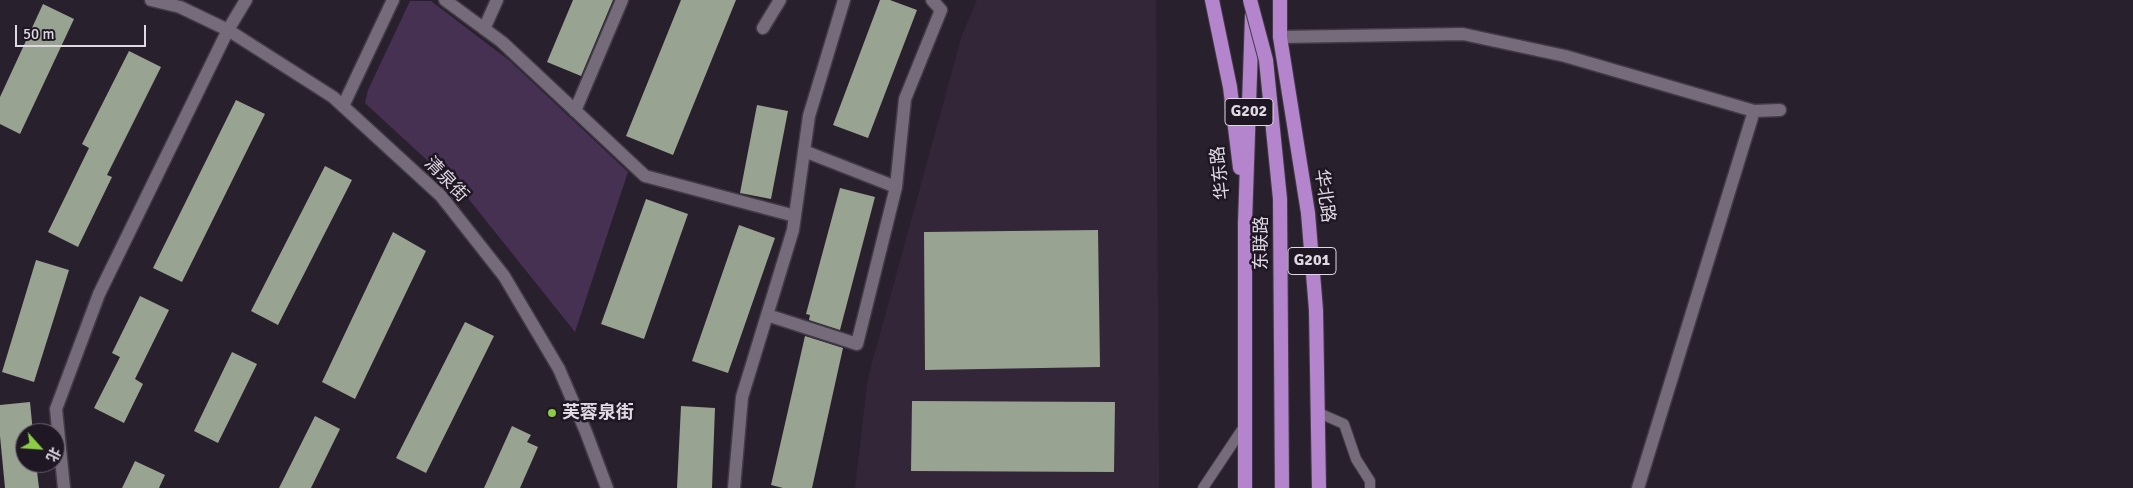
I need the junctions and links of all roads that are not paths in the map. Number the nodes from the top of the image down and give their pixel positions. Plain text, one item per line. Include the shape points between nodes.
1 (151, 0) edge
2 (246, 0) edge
3 (393, 0) edge
4 (445, 0) edge
5 (497, 0) edge
6 (622, 0) edge
7 (780, 0) edge
8 (844, 0) edge
9 (932, 0) edge
10 (1212, 0) edge
11 (1251, 0) edge
12 (1280, 0) edge
13 (763, 28) dead end
14 (484, 29) junction
15 (228, 30) junction
16 (1280, 37) junction
17 (343, 106) junction
18 (575, 110) junction
19 (1780, 110) dead end
20 (1754, 111) junction
21 (804, 151) junction
22 (896, 186) junction
23 (795, 216) junction
24 (1245, 224) junction
25 (767, 315) junction
26 (1319, 412) junction
27 (1245, 425) junction
28 (64, 488) edge
29 (607, 488) edge
30 (734, 488) edge
31 (1203, 488) edge
32 (1245, 488) edge
33 (1282, 488) edge
34 (1319, 488) edge
35 (1370, 488) edge
36 (1638, 488) edge

1 - 15 street, 清泉街 via 180,7
2 - 15 street
3 - 17 street
4 - 14 street
5 - 14 street
6 - 18 street
7 - 13 street
8 - 21 street via 809,116
9 - 22 street via 941,10 906,99
10 - 24 highway, 华东路 via 1230,86
11 - 24 highway, G202
11 - 33 highway, 东联路, bridge via 1266,60 1280,199
12 - 16 highway, 华北路
14 - 18 street
15 - 17 street, 清泉街
15 - 28 street via 99,294 56,409
16 - 20 street via 1463,34 1565,56
16 - 26 highway, 华北路 / G201 via 1308,213 1316,310
17 - 29 street, 清泉街 via 441,196 504,276 559,370
18 - 23 street via 645,176
19 - 20 street
20 - 36 street
21 - 22 street
21 - 23 street
22 - 25 street via 857,344
23 - 25 street via 794,230
24 - 27 highway
25 - 30 street via 742,397
26 - 34 highway, 华北路 / G201
26 - 35 lane via 1344,424 1356,459 1370,481
27 - 31 lane
27 - 32 highway

